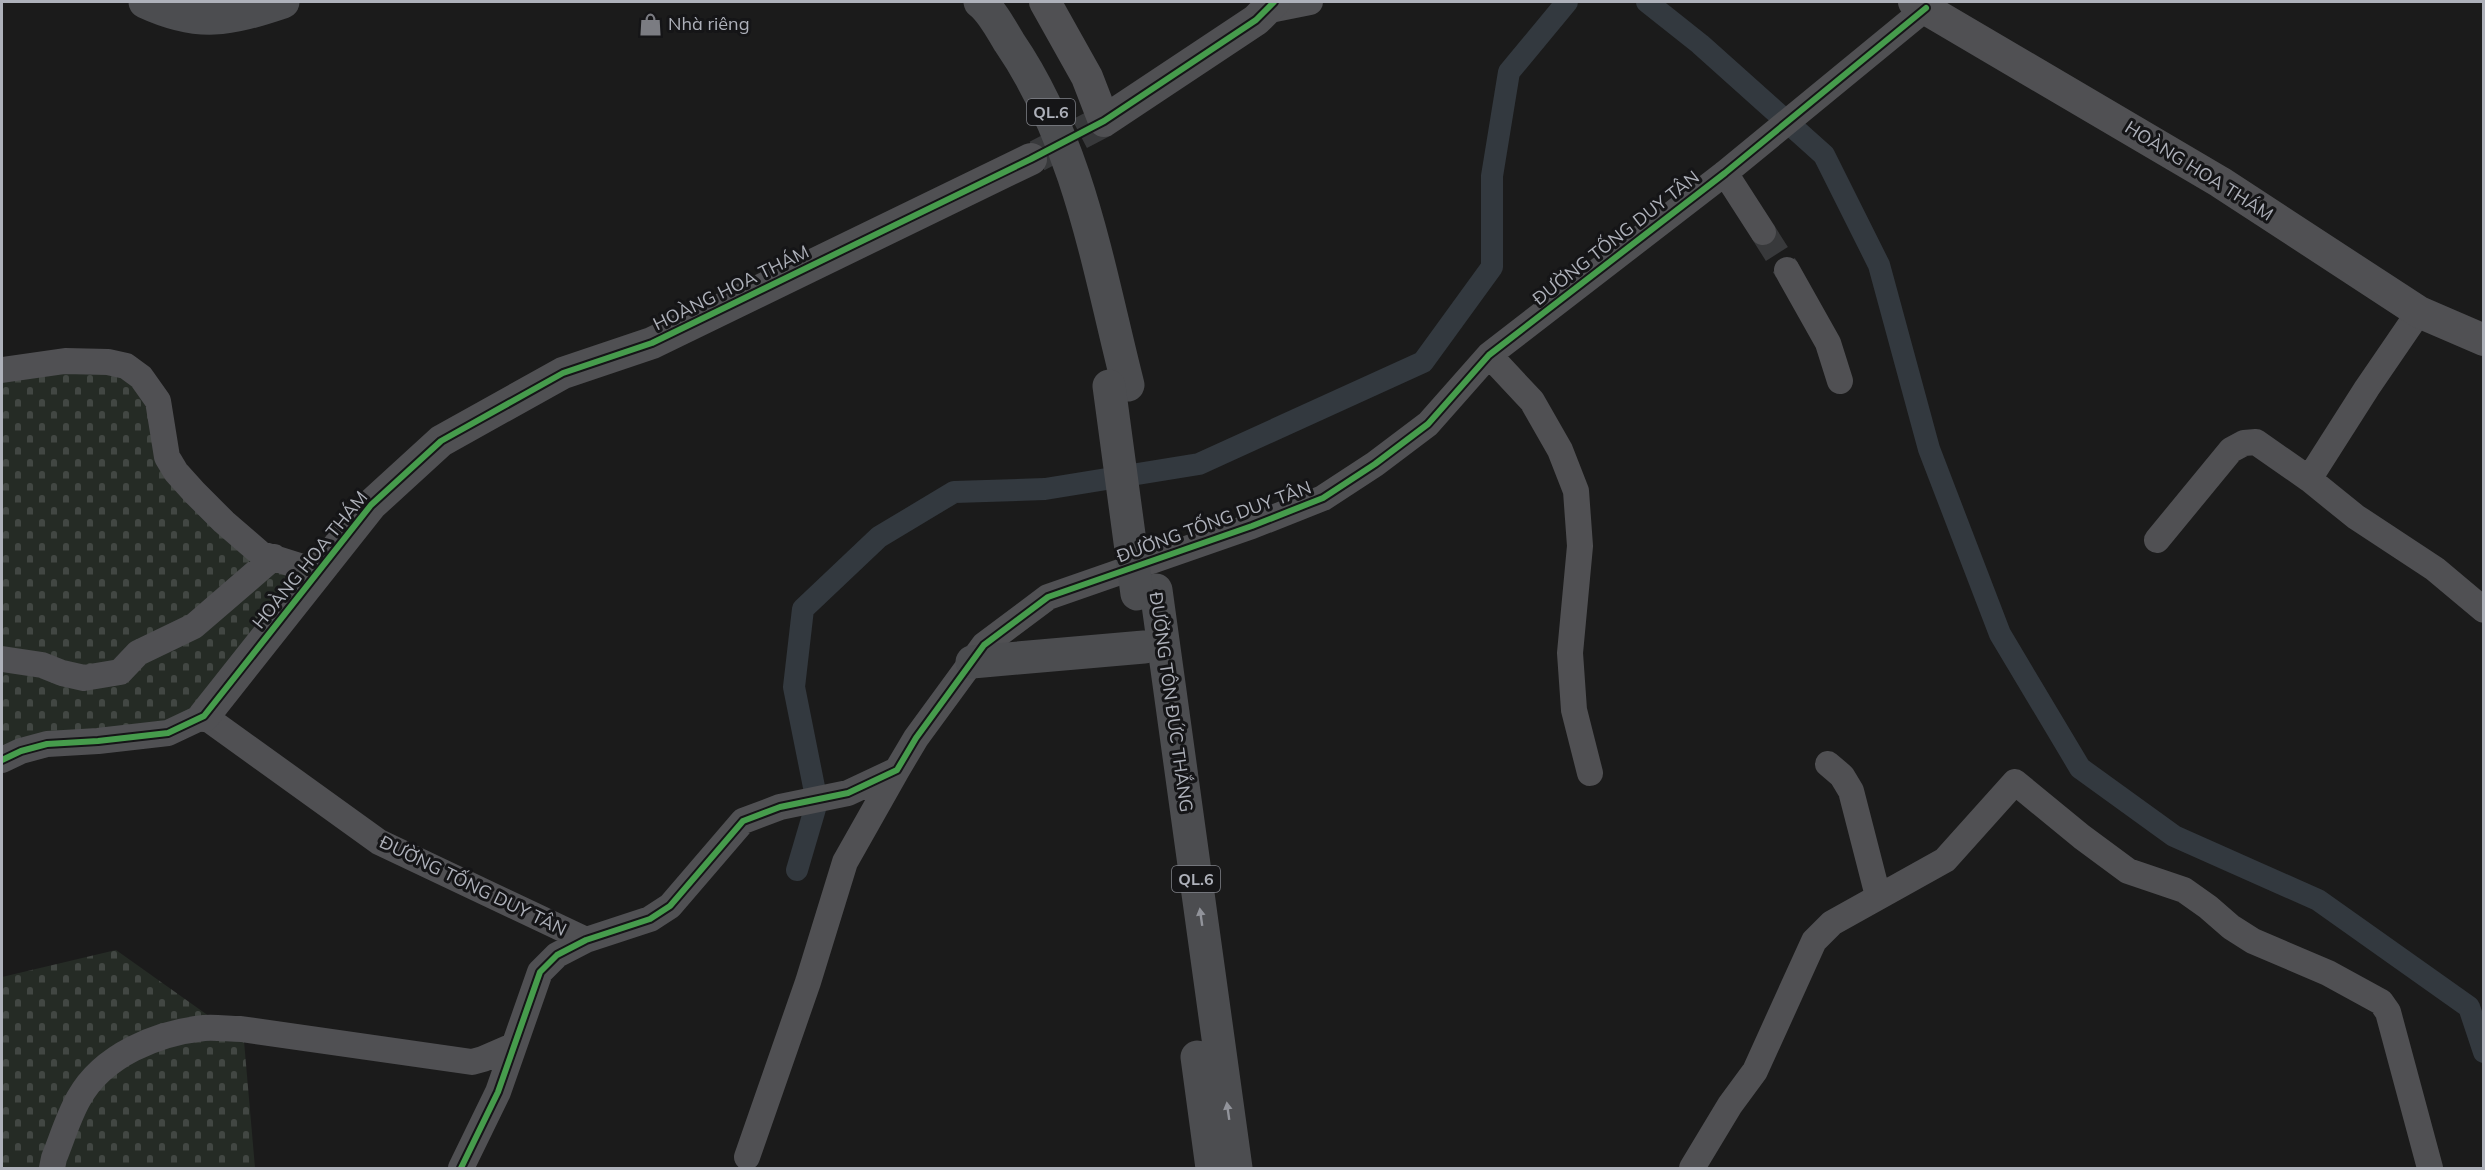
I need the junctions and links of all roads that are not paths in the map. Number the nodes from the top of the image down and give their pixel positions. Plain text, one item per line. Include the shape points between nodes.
1 (145, 2) edge
2 (283, 2) edge
3 (980, 2) edge
4 (1045, 2) edge
5 (1310, 2) edge
6 (1920, 5) edge
7 (1270, 6) edge
8 (1031, 159) tunnel mouth
9 (1725, 172) junction
10 (1763, 232) tunnel mouth
11 (1787, 270) tunnel mouth
12 (2419, 312) junction
13 (2484, 340) edge
14 (1489, 355) junction
15 (2, 370) edge
16 (1840, 381) dead end
17 (2309, 479) junction
18 (2157, 540) dead end
19 (274, 557) junction
20 (318, 572) junction
21 (1147, 592) junction
22 (2484, 610) edge
23 (1144, 647) junction
24 (2, 659) edge
25 (972, 662) junction
26 (204, 716) junction
27 (2, 760) edge
28 (1828, 764) dead end
29 (897, 770) junction
30 (1590, 772) dead end
31 (1878, 896) junction
32 (586, 940) junction
33 (513, 1046) junction
34 (747, 1157) dead end
35 (52, 1168) edge
36 (461, 1168) edge
37 (1212, 1168) edge
38 (1236, 1168) edge
39 (1692, 1168) edge
40 (2430, 1168) edge

1 - 2 highway via 191,18 216,19 241,16
3 - 21 highway, ĐƯỜNG TÔN ĐỨC THẮNG / QL.6, bridge via 1016,52 1050,111 1073,169 1091,238 1119,385
4 - 7 street via 1087,77 1104,121
5 - 7 street
6 - 9 street, ĐƯỜNG TỐNG DUY TÂN via 1841,77
6 - 12 street, HOÀNG HOA THÁM via 2220,182
8 - 20 street, HOÀNG HOA THÁM via 652,343 563,373 441,441 371,505
9 - 10 street
9 - 14 street, ĐƯỜNG TỐNG DUY TÂN
11 - 16 street via 1828,343
12 - 13 street, HOÀNG HOA THÁM
12 - 17 street
14 - 25 street, ĐƯỜNG TỐNG DUY TÂN via 1428,424 1323,498 1048,597 984,645
14 - 30 street via 1532,401 1560,450 1576,491 1580,546 1570,653 1574,710
15 - 19 street via 65,361 126,366 141,377 158,401 167,457 176,472 245,541 261,554
17 - 18 street via 2256,442 2244,443 2231,450
17 - 22 street via 2356,517 2435,569
19 - 20 street
19 - 24 street via 194,626 138,653 120,672 84,678 42,665
20 - 26 street, HOÀNG HOA THÁM
21 - 23 highway, ĐƯỜNG TÔN ĐỨC THẮNG / QL.6
38 -> 21 highway, ĐƯỜNG TÔN ĐỨC THẮNG / QL.6
23 - 25 highway
23 - 37 highway, ĐƯỜNG TÔN ĐỨC THẮNG / QL.6
25 - 29 street, ĐƯỜNG TỐNG DUY TÂN via 915,738
26 - 27 street, HOÀNG HOA THÁM via 168,733 47,744
26 - 32 street, ĐƯỜNG TỐNG DUY TÂN via 379,842
28 - 31 street via 1851,791
29 - 32 street, ĐƯỜNG TỐNG DUY TÂN via 849,793 780,807 743,821 670,906 650,920
29 - 34 street via 845,862
31 - 39 street via 1832,923 1814,941 1755,1071
31 - 40 street via 1945,860 2017,782 2128,871 2184,890 2253,941 2328,973 2380,1002 2388,1012
32 - 33 street via 557,955 540,972
33 - 35 street via 472,1062 241,1029 206,1028 160,1037 127,1052 90,1083 78,1099
33 - 36 street via 498,1092

